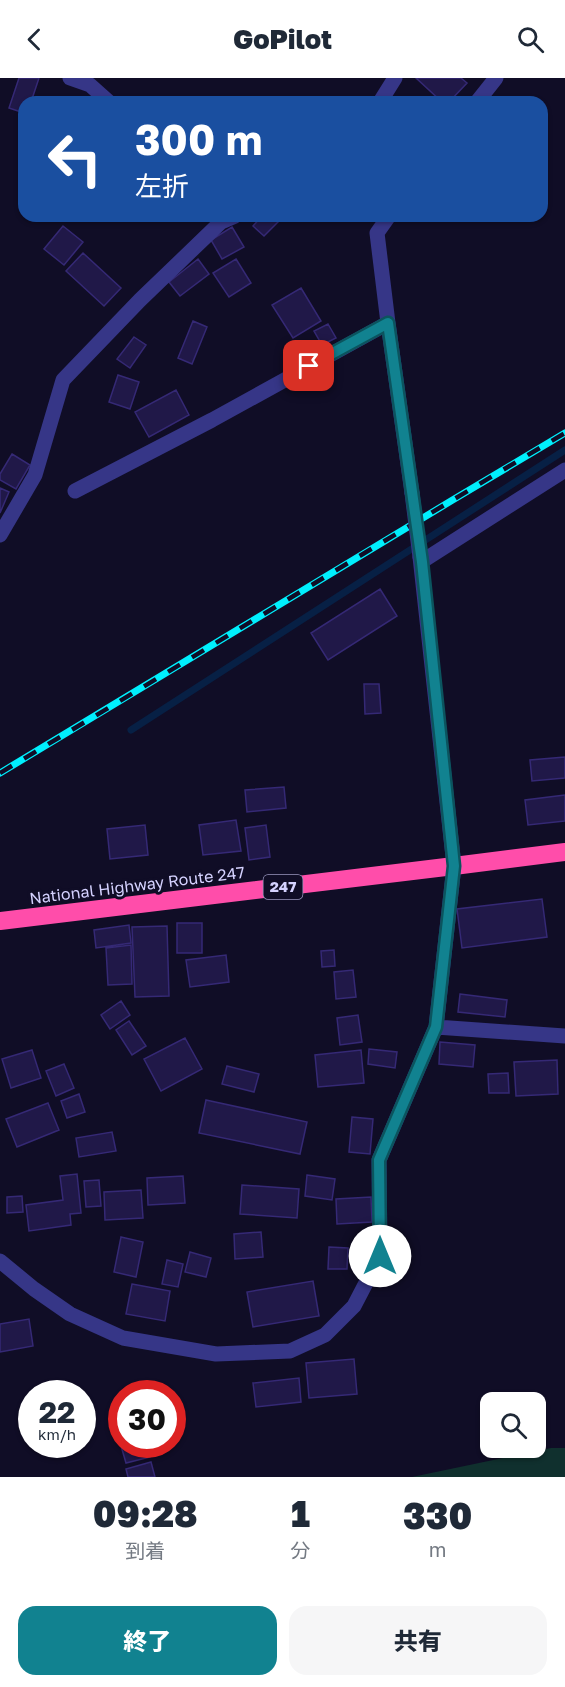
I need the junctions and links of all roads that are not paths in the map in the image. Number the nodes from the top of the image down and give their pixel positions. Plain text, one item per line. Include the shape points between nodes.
1 (70, 78) edge
2 (395, 78) edge
3 (496, 78) edge
4 (102, 96) edge
5 (384, 96) edge
6 (482, 96) edge
7 (220, 222) edge
8 (385, 222) edge
9 (388, 323) junction
10 (565, 470) edge
11 (75, 491) dead end
12 (0, 535) edge
13 (421, 559) junction
14 (565, 852) edge
15 (454, 866) junction
16 (0, 921) edge
17 (436, 1027) junction
18 (565, 1036) edge
19 (0, 1261) edge

1 - 4 street via 90,85
2 - 5 street
3 - 6 street
7 - 12 street via 63,380 35,475
8 - 9 street via 377,233
9 - 11 street
9 - 13 street, bridge
10 - 13 street
13 - 15 street
14 - 15 highway, National Highway Route 247 / 247
15 - 16 highway, National Highway Route 247 / 247
15 - 17 street
17 - 18 street
17 - 19 street via 379,1160 380,1256 354,1306 325,1335 290,1351 216,1354 123,1338 70,1314

